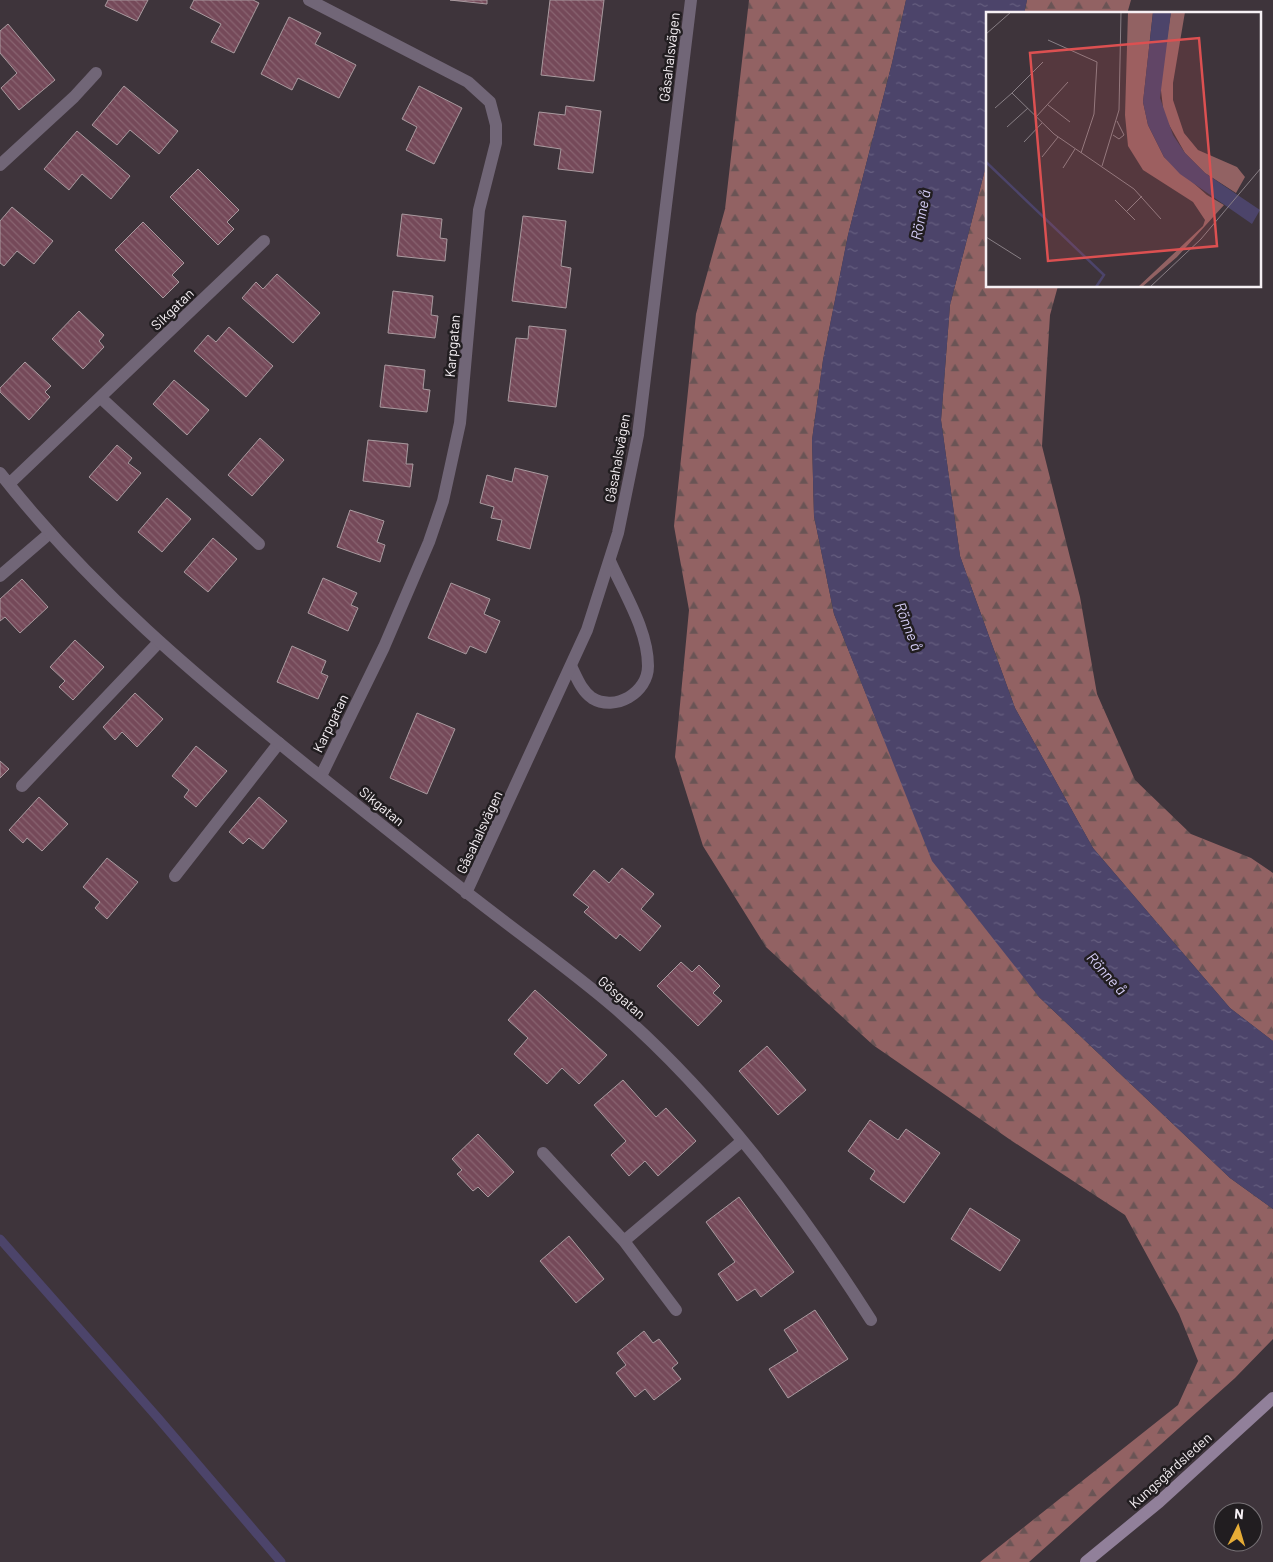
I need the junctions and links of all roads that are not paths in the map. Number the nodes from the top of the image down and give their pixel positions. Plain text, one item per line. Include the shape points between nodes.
1 (310, 0) edge
2 (691, 0) edge
3 (96, 72) dead end
4 (0, 165) edge
5 (264, 241) dead end
6 (101, 398) junction
7 (0, 474) edge
8 (9, 484) junction
9 (50, 533) junction
10 (259, 544) dead end
11 (610, 561) junction
12 (0, 576) edge
13 (159, 642) junction
14 (571, 666) junction
15 (279, 743) junction
16 (321, 776) junction
17 (22, 786) dead end
18 (175, 876) dead end
19 (466, 893) junction
20 (742, 1141) junction
21 (543, 1153) dead end
22 (624, 1241) junction
23 (676, 1310) dead end
24 (870, 1320) dead end
25 (1273, 1398) edge
26 (1086, 1562) edge

1 - 16 street, Karpgatan via 468,82 490,102 496,126 496,143 479,210 460,423 443,501 384,647
2 - 11 street, Gåsahalsvägen via 638,435
3 - 4 street via 74,97
5 - 6 street, Sikgatan
6 - 8 street, Sikgatan
6 - 10 street
7 - 8 street, Sikgatan
8 - 9 street, Sikgatan
9 - 12 street
9 - 13 street, Sikgatan
11 - 14 street, Gåsahalsvägen
11 - 14 street via 642,634 648,654 648,669 633,696 624,701 608,702 594,699 584,691
13 - 15 street, Sikgatan
13 - 17 street
14 - 19 street, Gåsahalsvägen
15 - 16 street, Sikgatan
15 - 18 street
16 - 19 street, Sikgatan
19 - 20 street, Gösgatan via 614,1008 690,1080
20 - 22 street
20 - 24 street, Gösgatan via 837,1267
21 - 22 street
22 - 23 street
25 - 26 main road, Kungsgårdsleden via 1159,1502

